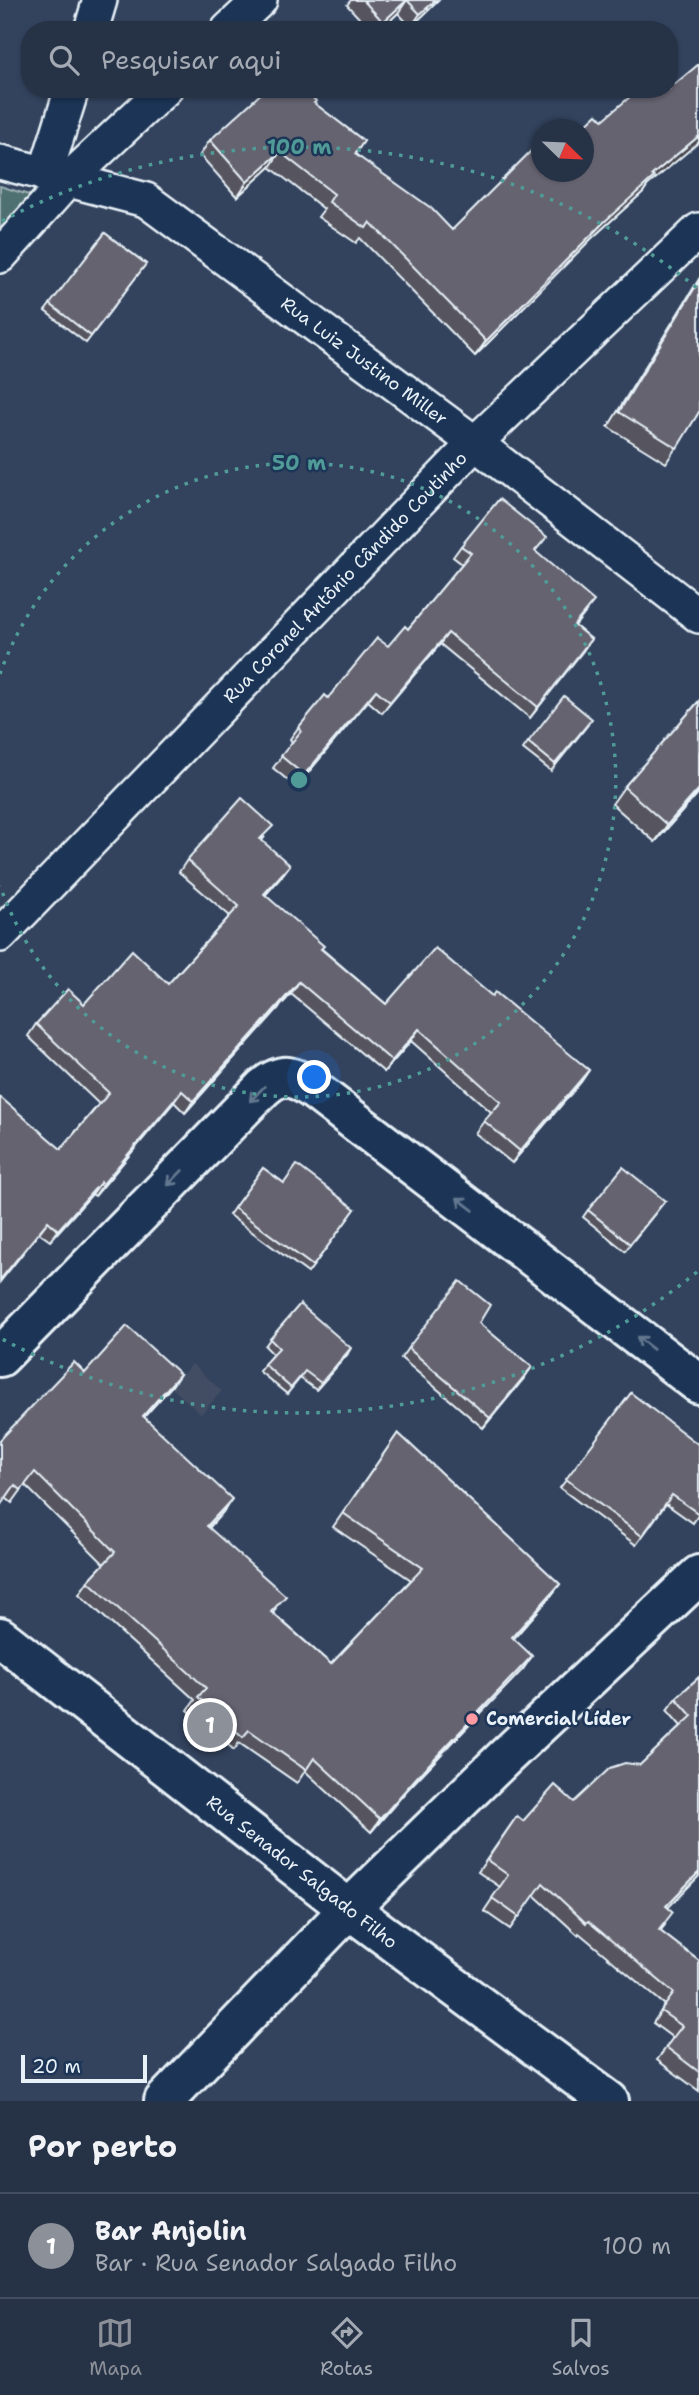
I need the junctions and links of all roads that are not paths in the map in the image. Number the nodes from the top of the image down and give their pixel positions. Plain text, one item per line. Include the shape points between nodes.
1 (100, 0) edge
2 (260, 0) edge
3 (94, 21) edge
4 (238, 21) edge
5 (70, 98) edge
6 (154, 98) edge
7 (0, 162) edge
8 (56, 178) junction
9 (699, 230) edge
10 (0, 256) edge
11 (475, 443) junction
12 (699, 616) edge
13 (0, 935) edge
14 (0, 1357) edge
15 (699, 1384) edge
16 (699, 1575) edge
17 (0, 1637) edge
18 (349, 1909) junction
19 (164, 2101) edge
20 (608, 2101) edge

1 - 3 street
2 - 4 street
5 - 8 street
6 - 8 street
7 - 8 street, Rua Luiz Justino Miller
8 - 10 street
8 - 11 street, Rua Luiz Justino Miller via 146,200
9 - 11 street, Rua Coronel Antônio Cândido Coutinho
11 - 12 street, Rua Luiz Justino Miller
11 - 13 street, Rua Coronel Antônio Cândido Coutinho
15 -> 14 main road via 314,1090 284,1076 263,1088
16 - 18 main road
17 - 18 main road, Rua Senador Salgado Filho
18 - 19 main road
18 - 20 main road, Rua Senador Salgado Filho

